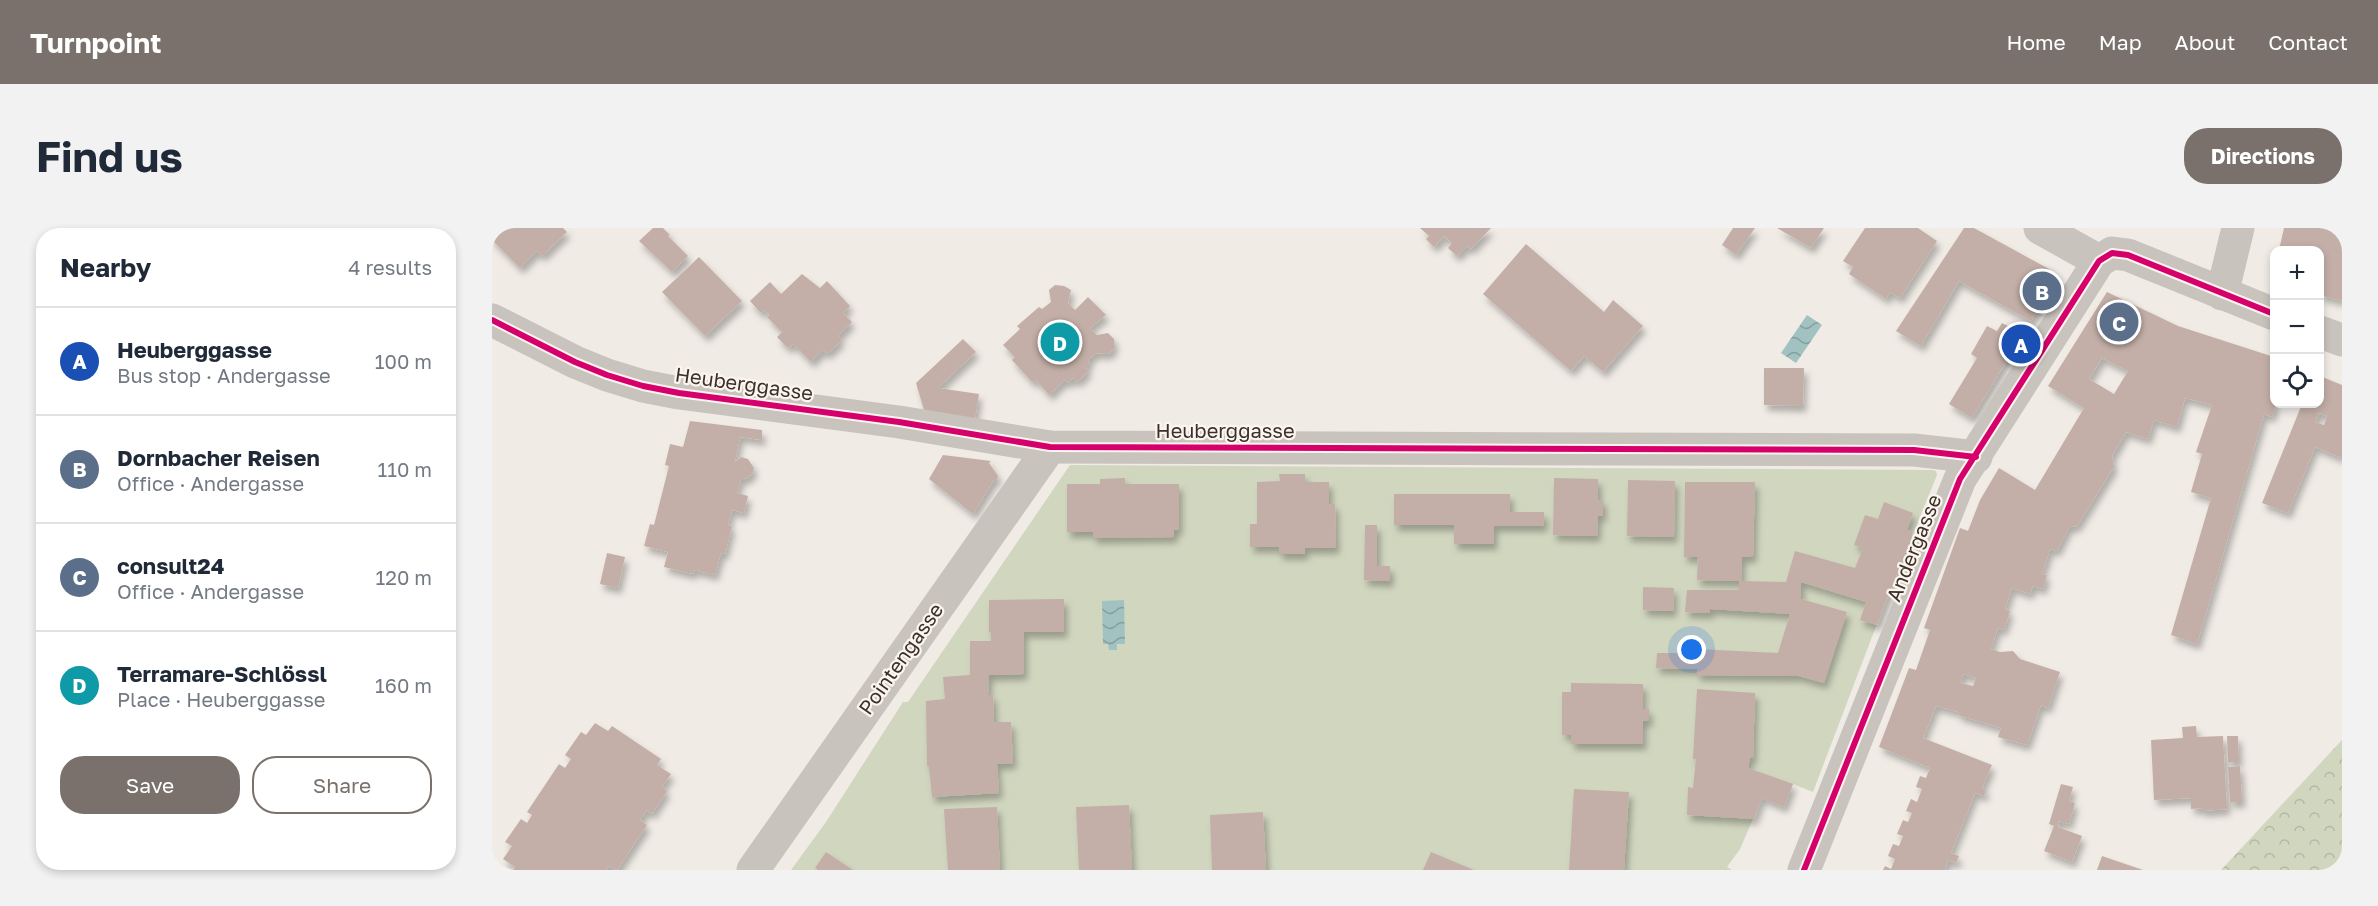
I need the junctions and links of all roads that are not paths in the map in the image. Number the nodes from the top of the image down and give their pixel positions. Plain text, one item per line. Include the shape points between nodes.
1 (2040, 228) edge
2 (2238, 228) edge
3 (2099, 261) junction
4 (2222, 294) junction
5 (2270, 312) edge
6 (492, 320) edge
7 (2324, 334) edge
8 (2342, 340) edge
9 (1050, 447) junction
10 (1976, 457) junction
11 (753, 870) edge
12 (1804, 870) edge

1 - 3 street
2 - 4 street
3 - 4 street via 2112,253 2128,255
3 - 10 street, Andergasse
4 - 5 street
6 - 9 street, Heuberggasse via 575,362 643,386
7 - 8 street
9 - 10 street, Heuberggasse via 1914,450
9 - 11 street, Pointengasse
10 - 12 street, Andergasse via 1960,479 1942,522

